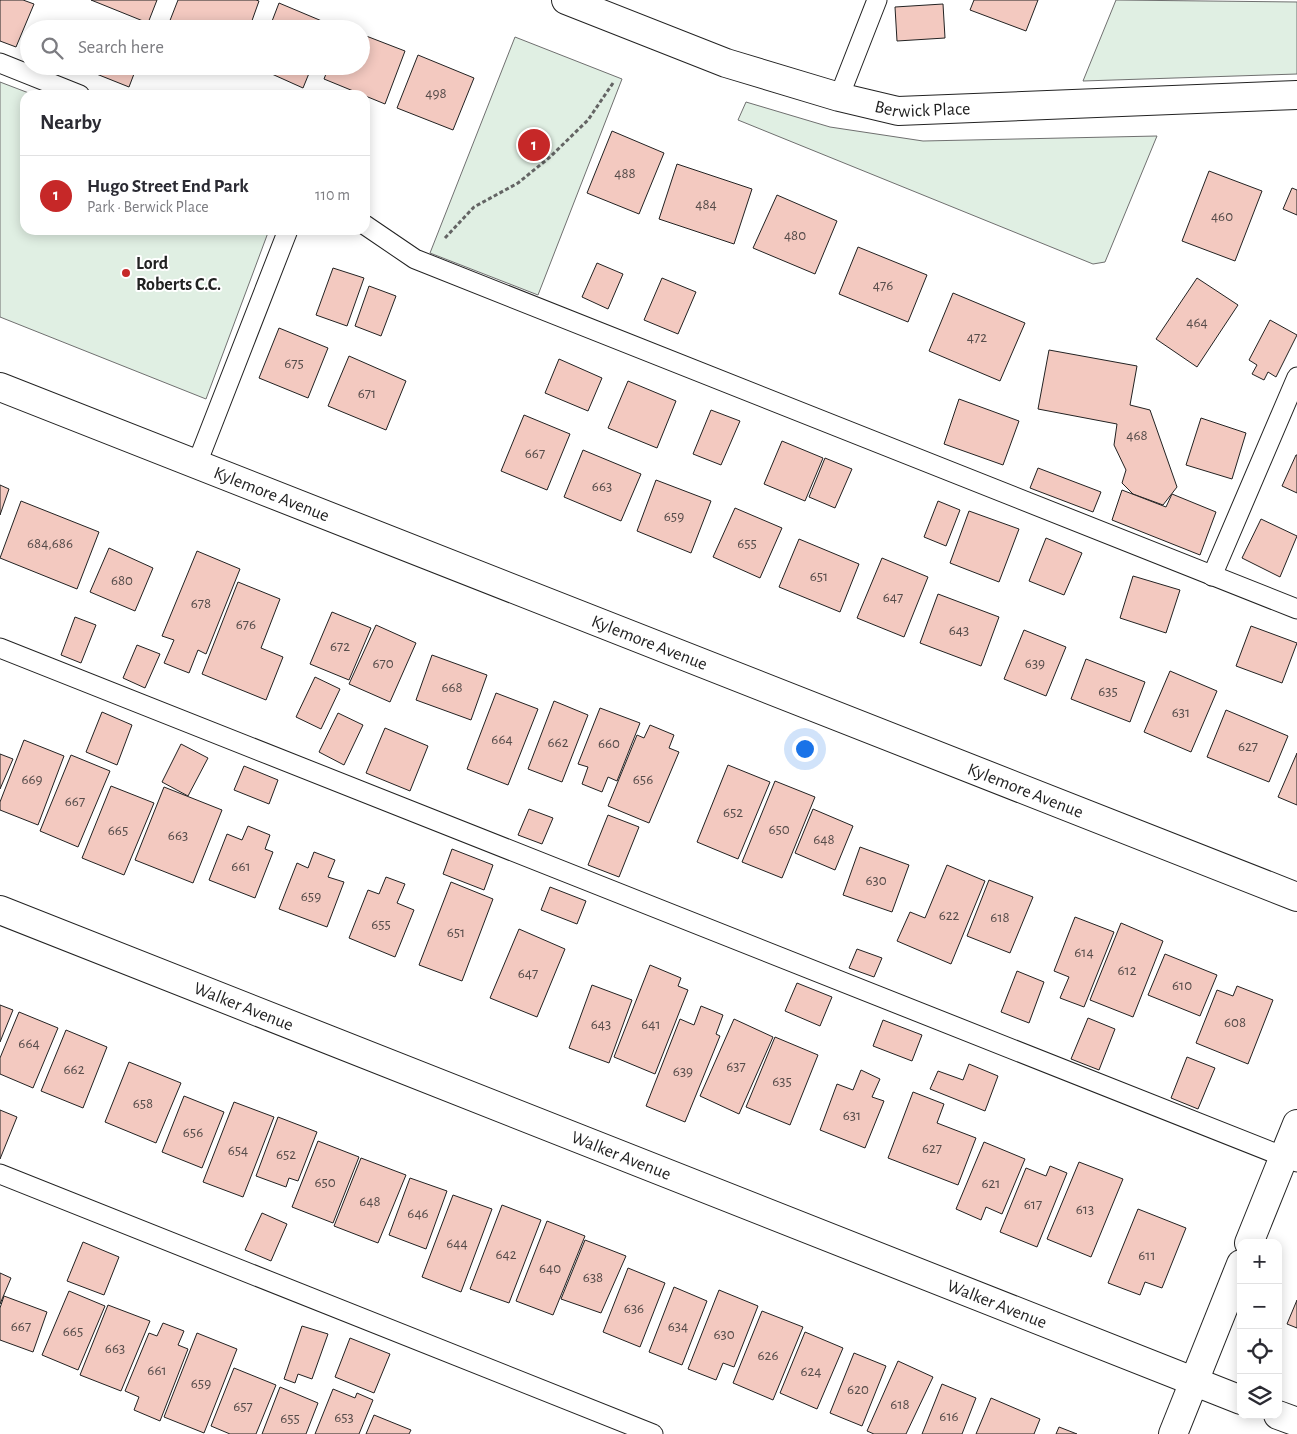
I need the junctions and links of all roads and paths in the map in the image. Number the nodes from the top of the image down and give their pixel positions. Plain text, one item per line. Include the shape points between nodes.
1 (877, 0) edge
2 (576, 2) edge
3 (0, 63) edge
4 (20, 71) edge
5 (30, 75) edge
6 (613, 83) dead end
7 (68, 90) edge
8 (1297, 95) edge
9 (839, 96) junction
10 (370, 228) edge
11 (286, 235) edge
12 (428, 264) junction
13 (1297, 377) edge
14 (0, 388) edge
15 (196, 466) junction
16 (1212, 576) junction
17 (1297, 609) edge
18 (0, 648) edge
19 (1297, 897) edge
20 (0, 910) edge
21 (1297, 1124) edge
22 (1291, 1160) edge
23 (0, 1174) edge
24 (1251, 1239) edge
25 (1237, 1274) edge
26 (1193, 1381) junction
27 (1237, 1398) edge
28 (1282, 1416) edge
29 (1297, 1422) edge
30 (653, 1434) edge
31 (1173, 1434) edge

1 - 9 lane
2 - 9 street, Berwick Place via 726,63
3 - 4 lane
5 - 7 lane
6 - 12 path via 588,120 518,183 474,207 430,253
8 - 9 street, Berwick Place via 898,110
10 - 12 lane
11 - 15 lane
12 - 16 lane
13 - 16 lane
14 - 15 street, Kylemore Avenue
15 - 19 street, Kylemore Avenue
16 - 17 lane
18 - 22 lane
20 - 26 street, Walker Avenue
21 - 22 street
22 - 24 street
23 - 30 lane
25 - 26 street
26 - 27 street, Walker Avenue
26 - 31 street
28 - 29 street

